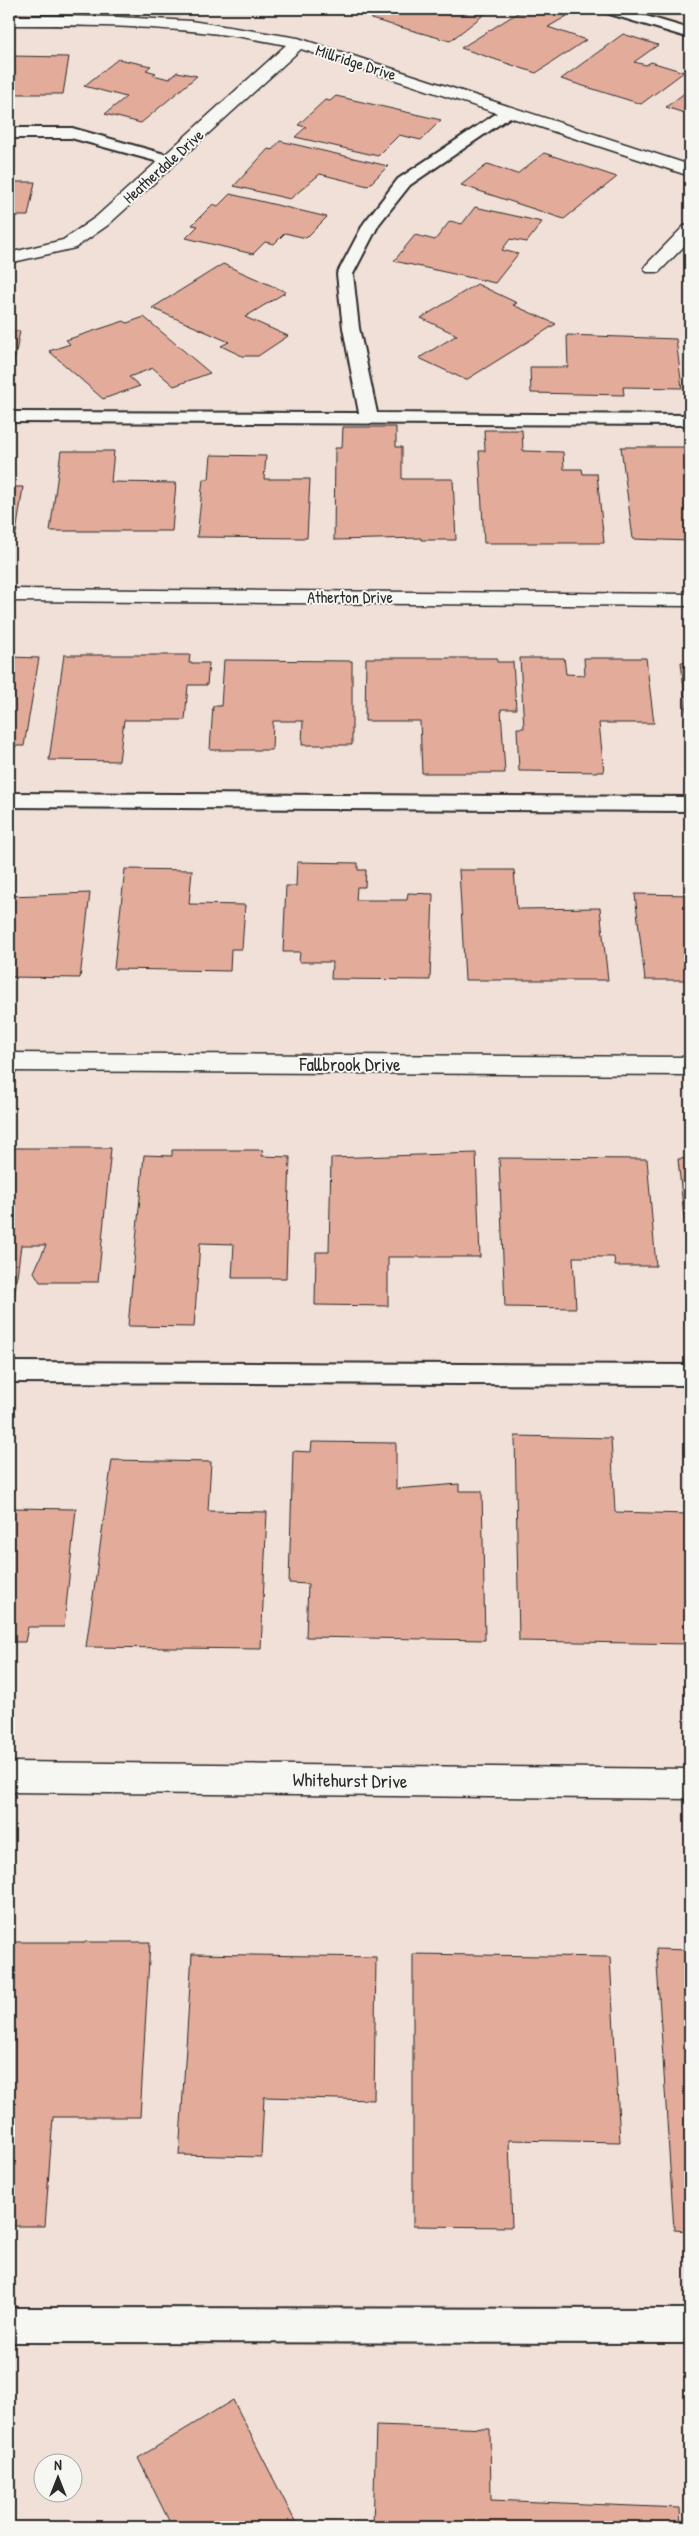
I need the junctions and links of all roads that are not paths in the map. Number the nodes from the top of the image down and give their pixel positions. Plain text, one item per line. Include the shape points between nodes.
1 (608, 9) edge
2 (9, 20) edge
3 (690, 34) edge
4 (298, 42) junction
5 (508, 112) junction
6 (9, 133) edge
7 (170, 160) junction
8 (690, 171) edge
9 (690, 230) edge
10 (9, 258) edge
11 (653, 268) dead end
12 (9, 417) edge
13 (369, 418) junction
14 (690, 420) edge
15 (9, 595) edge
16 (690, 600) edge
17 (9, 800) edge
18 (690, 804) edge
19 (9, 1062) edge
20 (690, 1066) edge
21 (9, 1372) edge
22 (690, 1375) edge
23 (9, 1777) edge
24 (690, 1784) edge
25 (9, 2325) edge
26 (690, 2326) edge

1 - 3 lane
2 - 4 street, Millridge Drive via 119,20 258,33
4 - 5 street, Millridge Drive
4 - 7 street, Heatherdale Drive
5 - 8 street, Millridge Drive
5 - 13 lane via 404,182 372,223 345,274 351,328
6 - 7 lane via 72,133
7 - 10 street, Heatherdale Drive via 102,221 69,244
9 - 11 street
12 - 13 lane
13 - 14 lane
15 - 16 street, Atherton Drive
17 - 18 lane
19 - 20 street, Fallbrook Drive
21 - 22 lane
23 - 24 street, Whitehurst Drive
25 - 26 lane

